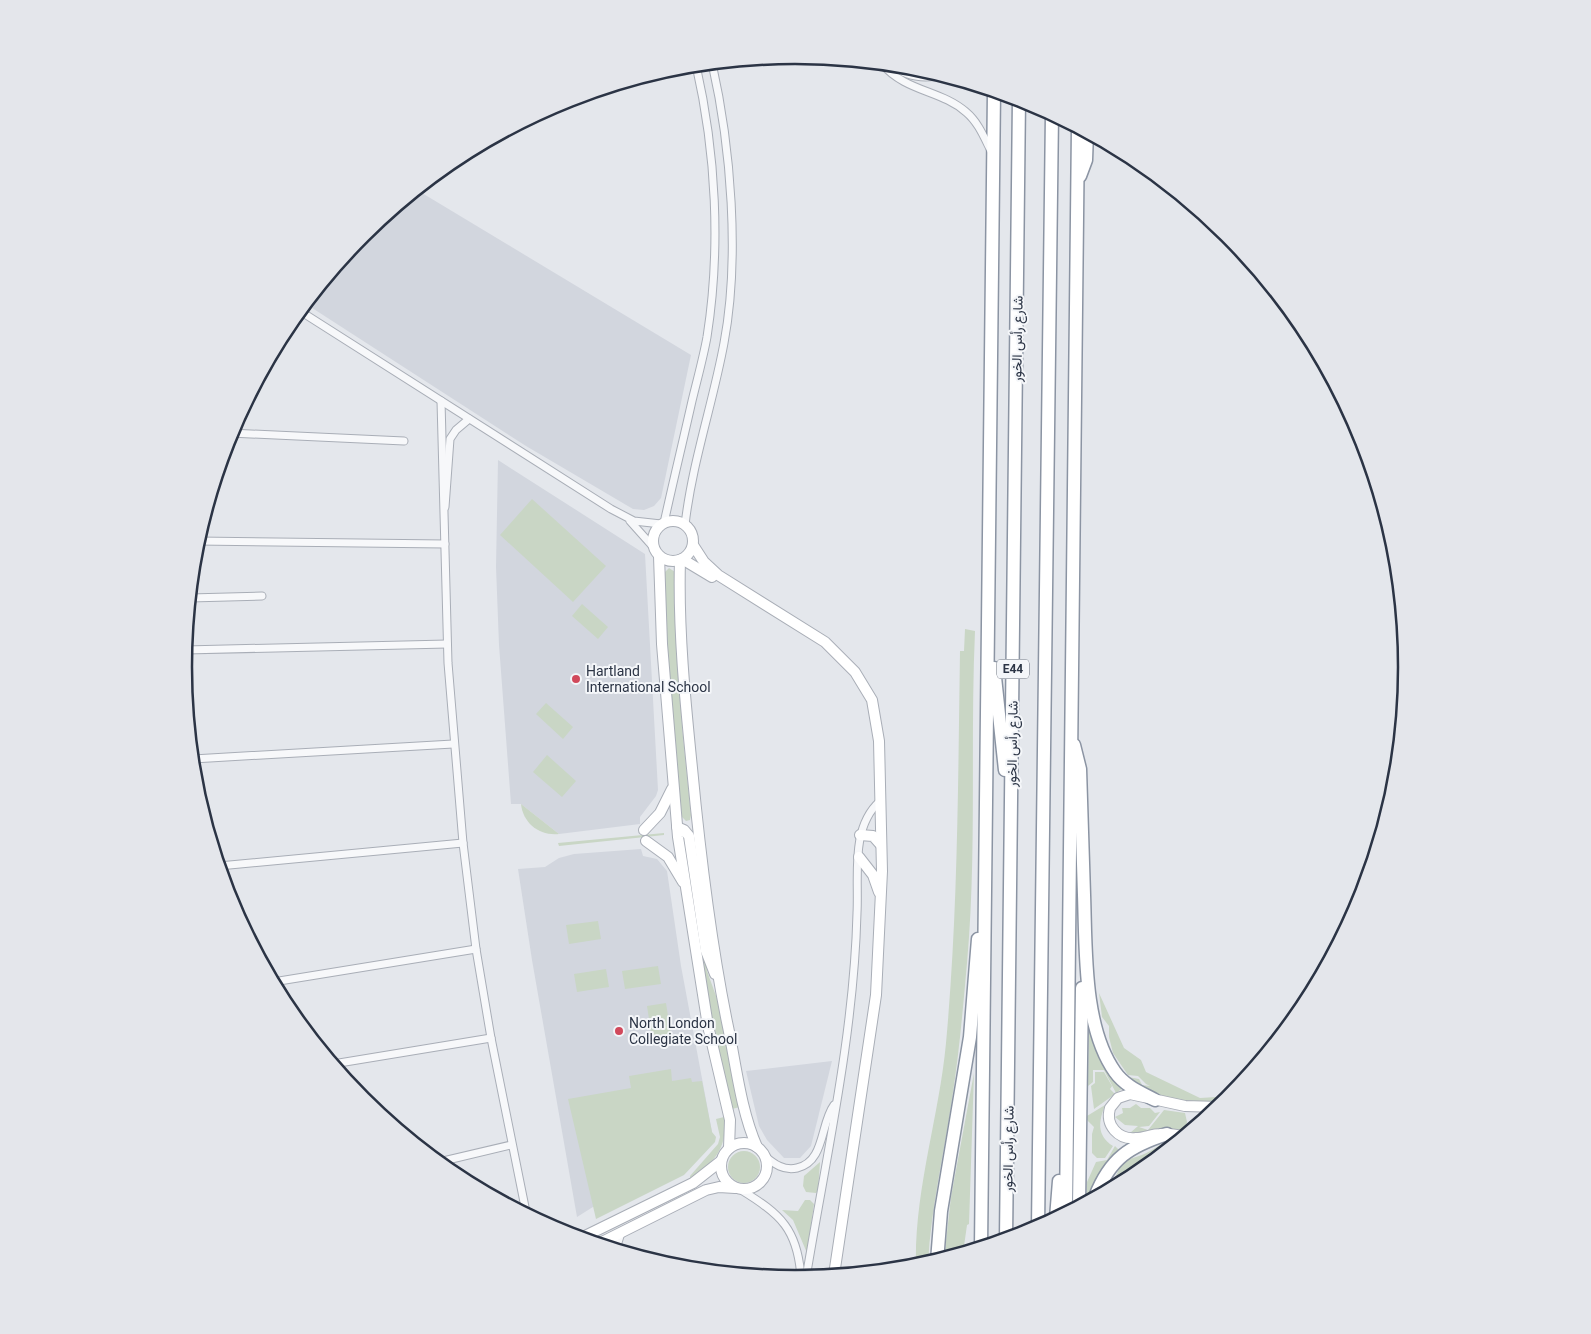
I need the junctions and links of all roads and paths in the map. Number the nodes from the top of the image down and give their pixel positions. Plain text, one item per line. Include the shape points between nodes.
1 (713, 70) edge
2 (697, 72) edge
3 (891, 72) edge
4 (994, 98) edge
5 (1019, 107) edge
6 (1052, 122) edge
7 (1078, 135) edge
8 (1087, 139) edge
9 (993, 153) junction
10 (1077, 182) junction
11 (306, 315) edge
12 (441, 400) junction
13 (469, 419) junction
14 (239, 434) edge
15 (404, 441) dead end
16 (445, 507) junction
17 (628, 519) junction
18 (663, 524) junction
19 (685, 525) junction
20 (206, 541) edge
21 (445, 544) junction
22 (693, 545) junction
23 (657, 552) junction
24 (681, 560) junction
25 (262, 596) dead end
26 (196, 598) edge
27 (988, 604) junction
28 (447, 644) junction
29 (193, 650) edge
30 (874, 708) junction
31 (1070, 736) junction
32 (453, 744) junction
33 (199, 759) edge
34 (674, 786) junction
35 (880, 801) junction
36 (1011, 831) junction
37 (688, 832) junction
38 (860, 835) junction
39 (463, 843) junction
40 (881, 845) junction
41 (859, 857) junction
42 (226, 865) edge
43 (686, 888) junction
44 (882, 902) junction
45 (986, 907) junction
46 (1085, 929) junction
47 (476, 949) junction
48 (280, 981) edge
49 (491, 1038) junction
50 (340, 1063) edge
51 (1068, 1070) junction
52 (1155, 1100) junction
53 (836, 1102) junction
54 (1208, 1108) edge
55 (1168, 1134) junction
56 (1176, 1135) edge
57 (512, 1146) junction
58 (757, 1147) junction
59 (729, 1148) junction
60 (765, 1156) junction
61 (448, 1160) edge
62 (721, 1161) junction
63 (1100, 1187) edge
64 (738, 1189) junction
65 (1079, 1199) edge
66 (525, 1206) edge
67 (1066, 1206) edge
68 (1056, 1210) edge
69 (1038, 1219) edge
70 (621, 1232) junction
71 (1006, 1232) edge
72 (590, 1234) edge
73 (607, 1240) edge
74 (981, 1241) edge
75 (618, 1243) edge
76 (938, 1253) edge
77 (835, 1269) edge
78 (800, 1270) edge
79 (807, 1270) edge

1 - 19 street via 727,161 730,280 724,341
2 - 18 street via 712,179 715,230 713,284 707,339
3 - 9 street via 906,84 966,111
4 - 9 highway
5 - 36 highway, شارع رأس الخور / E44
6 - 69 highway, E44
7 - 10 highway
8 - 10 highway via 1086,160
9 - 27 highway
10 - 31 highway
11 - 12 street
12 - 13 street
12 - 16 street
13 - 16 street via 456,430 449,445
13 - 17 street
14 - 15 street
16 - 21 street
17 - 18 street
17 - 23 street
18 - 19 street via 675,521
18 - 23 street via 654,535
19 - 22 street via 692,534
20 - 21 street
21 - 28 street
22 - 24 street
22 - 30 street via 718,575 832,647 863,683
23 - 24 street via 667,560
23 - 34 street
24 - 30 street via 826,650 852,677
24 - 37 street
25 - 26 street
27 - 36 highway
27 - 45 highway
28 - 29 street
28 - 32 street
30 - 35 street
31 - 46 highway via 1079,763
31 - 51 highway
32 - 33 street
32 - 39 street
34 - 37 street
34 - 43 street via 645,835 668,857
35 - 38 street via 865,818
35 - 40 street
36 - 71 highway, شارع رأس الخور / E44
37 - 43 street
37 - 58 street via 707,957 719,979 747,1118
38 - 40 street via 873,836
38 - 41 street
39 - 42 street
39 - 47 street
40 - 44 street
41 - 44 street via 873,875
41 - 53 street via 857,930
43 - 59 street via 709,1031 730,1120
44 - 77 street via 876,994
45 - 74 highway
45 - 76 highway via 978,936 970,1038 941,1211
46 - 52 highway via 1092,1010 1102,1048 1122,1080
46 - 65 highway
47 - 48 street
47 - 49 street
49 - 50 street
49 - 57 street
51 - 67 highway
51 - 68 highway via 1062,1104
52 - 54 street
52 - 55 street via 1130,1094 1118,1098 1109,1112 1111,1125 1116,1132 1130,1138
53 - 60 street via 811,1161 791,1169 777,1166
53 - 79 street
55 - 56 street
55 - 63 highway via 1137,1144 1123,1154 1106,1174
57 - 61 street
57 - 66 street
58 - 59 street via 743,1143
58 - 60 street
59 - 62 street
60 - 64 street via 768,1169 763,1180 753,1188
62 - 64 street via 723,1177
62 - 72 street via 693,1183
64 - 70 street via 719,1187 706,1190
64 - 78 street via 766,1205 787,1226 796,1244
70 - 73 street
70 - 75 street

